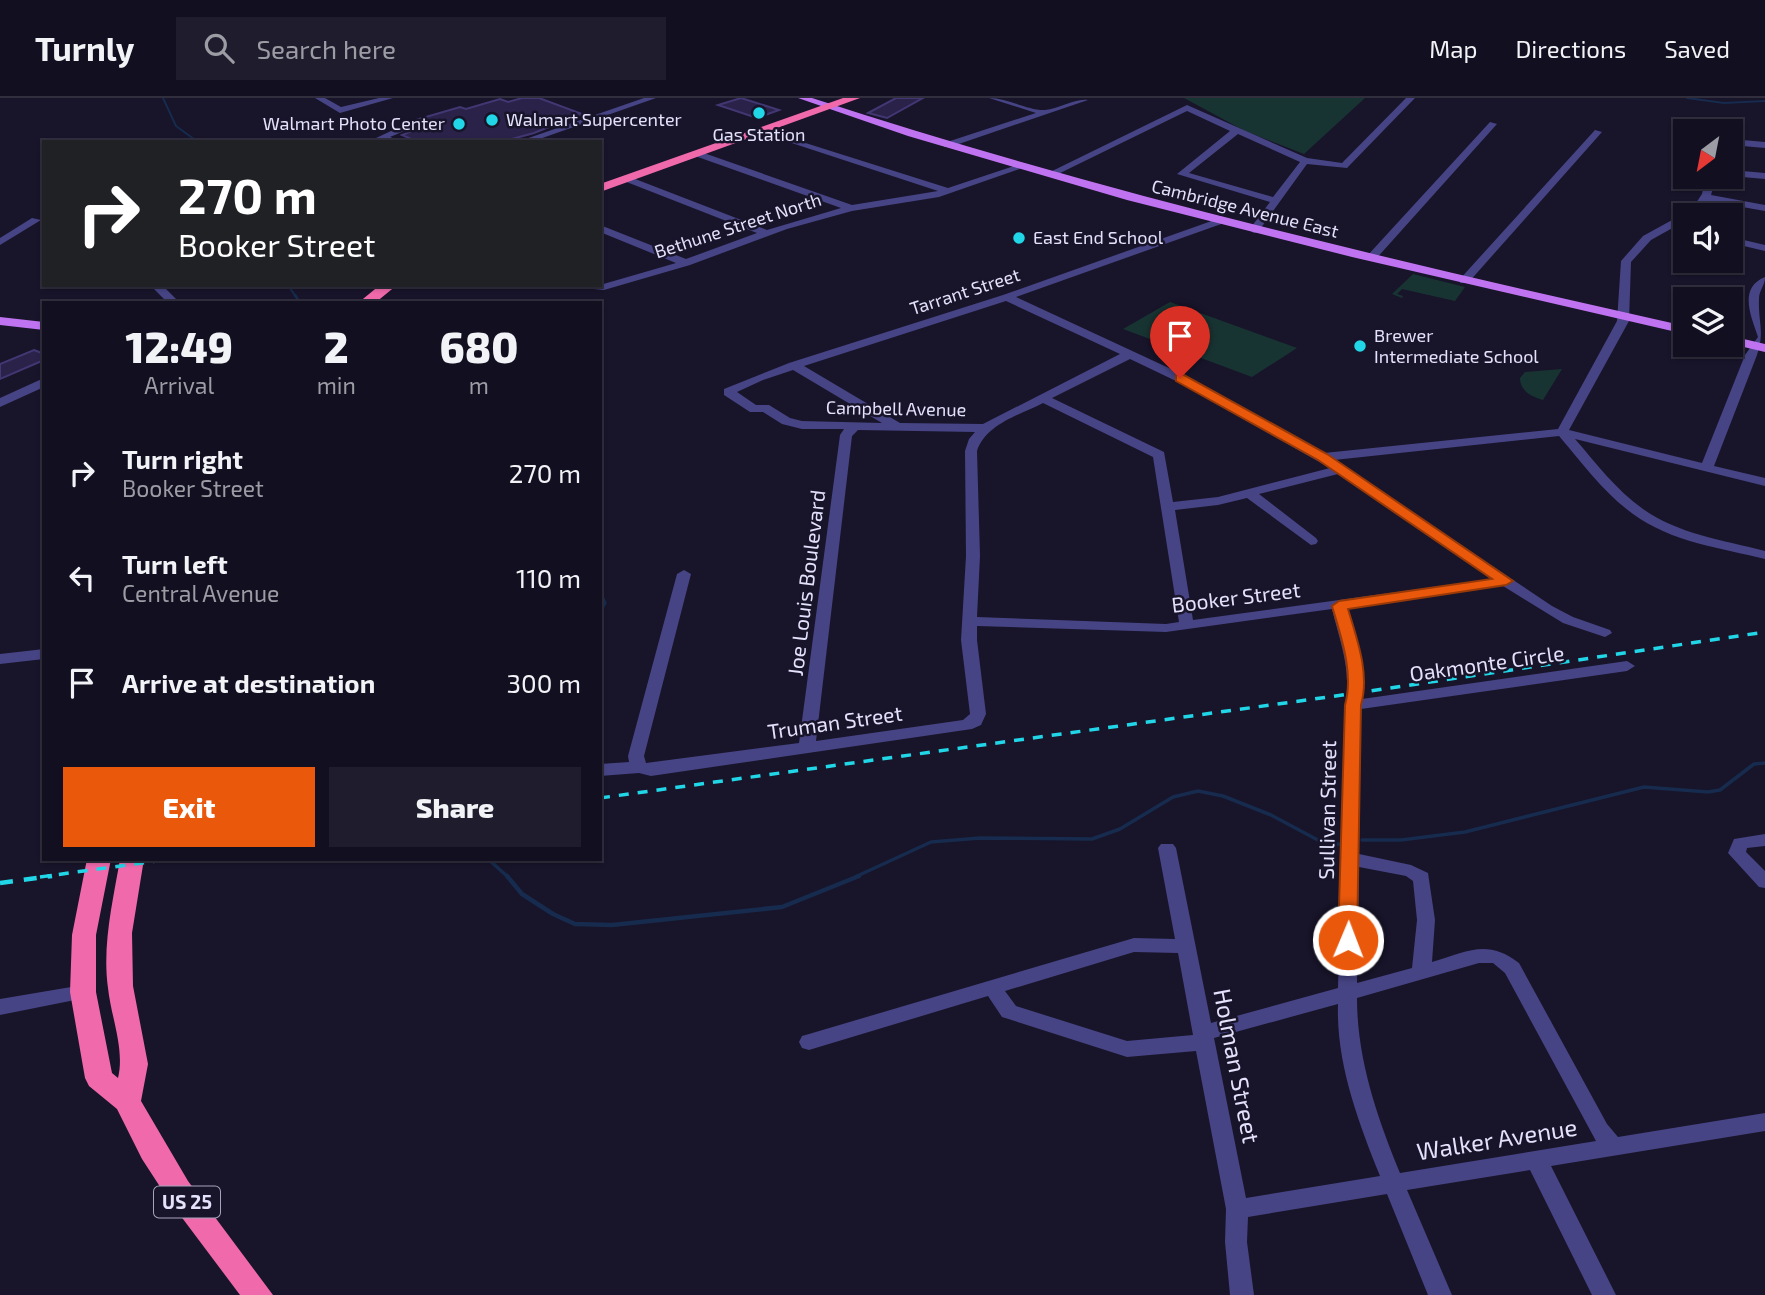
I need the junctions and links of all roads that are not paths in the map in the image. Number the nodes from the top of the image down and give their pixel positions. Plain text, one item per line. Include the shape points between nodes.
1 (319, 98) edge
2 (389, 98) edge
3 (652, 98) edge
4 (803, 98) edge
5 (854, 98) edge
6 (993, 98) edge
7 (1411, 98) edge
8 (1084, 100) dead end
9 (830, 107) junction
10 (1045, 113) junction
11 (1493, 124) dead end
12 (406, 127) dead end
13 (1237, 130) junction
14 (764, 131) junction
15 (1598, 132) dead end
16 (390, 140) edge
17 (527, 140) edge
18 (1743, 143) edge
19 (947, 145) junction
20 (1765, 145) edge
21 (697, 155) junction
22 (1305, 161) junction
23 (1020, 167) junction
24 (1743, 174) edge
25 (1049, 176) junction
26 (1765, 176) edge
27 (629, 178) junction
28 (602, 187) edge
29 (1707, 189) edge
30 (950, 191) junction
31 (1704, 197) junction
32 (1276, 201) junction
33 (1701, 203) edge
34 (851, 208) junction
35 (1765, 208) edge
36 (36, 220) dead end
37 (1220, 221) junction
38 (1673, 225) edge
39 (602, 230) edge
40 (1254, 230) junction
41 (764, 232) junction
42 (0, 242) edge
43 (1743, 243) edge
44 (1765, 248) edge
45 (1371, 258) junction
46 (686, 263) junction
47 (1765, 280) edge
48 (1464, 281) junction
49 (602, 283) edge
50 (157, 287) edge
51 (387, 287) edge
52 (1007, 297) junction
53 (173, 301) edge
54 (368, 301) edge
55 (1625, 317) junction
56 (0, 321) edge
57 (42, 326) edge
58 (1673, 327) edge
59 (1743, 343) edge
60 (1761, 347) edge
61 (1130, 354) junction
62 (793, 365) junction
63 (42, 383) edge
64 (734, 398) joint
65 (1042, 398) junction
66 (0, 403) edge
67 (854, 426) junction
68 (897, 426) junction
69 (985, 428) junction
70 (1562, 432) junction
71 (1322, 457) junction
72 (1707, 467) junction
73 (1341, 469) junction
74 (1765, 482) edge
75 (1249, 493) junction
76 (1168, 507) junction
77 (1311, 541) dead end
78 (1765, 555) edge
79 (684, 574) dead end
80 (1506, 581) junction
81 (1339, 606) junction
82 (969, 621) junction
83 (1187, 626) junction
84 (1605, 633) dead end
85 (42, 654) edge
86 (0, 659) edge
87 (1627, 666) dead end
88 (1353, 705) junction
89 (807, 747) junction
90 (639, 767) junction
91 (602, 770) edge
92 (1765, 840) edge
93 (1167, 848) dead end
94 (1350, 859) junction
95 (99, 861) edge
96 (132, 861) edge
97 (1765, 882) edge
98 (1185, 946) junction
99 (1421, 973) junction
100 (992, 987) junction
101 (83, 992) junction
102 (1347, 993) junction
103 (0, 1007) edge
104 (1203, 1037) junction
105 (809, 1042) dead end
106 (127, 1101) junction
107 (1765, 1122) edge
108 (1614, 1148) junction
109 (1538, 1160) junction
110 (1395, 1182) junction
111 (1237, 1209) junction
112 (258, 1295) edge
113 (1242, 1295) edge
114 (1440, 1295) edge
115 (1604, 1295) edge

1 - 2 street via 340,110
3 - 17 street
4 - 9 main road, Cambridge Avenue East
5 - 9 highway
6 - 10 street
7 - 22 street via 1346,166
8 - 10 street
9 - 14 highway
9 - 19 main road, Cambridge Avenue East
10 - 19 street
11 - 45 street
12 - 16 street via 380,138
13 - 22 street
13 - 25 street via 1185,109
13 - 32 street via 1182,174
14 - 21 highway
14 - 30 street
15 - 48 street
18 - 20 street
19 - 23 main road, Cambridge Avenue East
21 - 27 highway via 661,161 638,157 652,165
21 - 34 street
22 - 32 street
23 - 25 main road, Cambridge Avenue East
23 - 30 street, Bethune Street North
24 - 26 street
25 - 37 main road, Cambridge Avenue East
27 - 28 highway
27 - 41 street
29 - 31 street
30 - 34 street, Bethune Street North
31 - 33 street
31 - 35 street
32 - 40 street
34 - 41 street, Bethune Street North
36 - 42 street
37 - 40 main road, Cambridge Avenue East
37 - 52 street, Tarrant Street
38 - 55 street via 1647,238 1626,261
39 - 46 street
40 - 45 main road, Cambridge Avenue East
41 - 46 street, Bethune Street North
43 - 44 street
45 - 48 main road, Cambridge Avenue East
46 - 49 street, Bethune Street North
47 - 60 street via 1756,286 1752,297 1764,337
48 - 55 main road, Cambridge Avenue East
50 - 53 street
51 - 54 highway
52 - 61 street
52 - 62 street, Tarrant Street
55 - 58 main road, Cambridge Avenue East
55 - 70 street
56 - 57 main road
59 - 60 main road
60 - 72 street via 1751,355
61 - 65 street, Campbell Avenue
61 - 71 street
62 - 64 street, Tarrant Street via 728,392
62 - 68 street
63 - 66 street
64 - 67 street, Campbell Avenue via 796,424
65 - 69 street, Campbell Avenue
65 - 76 street via 1158,455
67 - 68 street, Campbell Avenue
67 - 89 street, Joe Louis Boulevard via 846,435
68 - 69 street, Campbell Avenue
69 - 82 street via 971,451
70 - 71 street
70 - 72 street
70 - 78 street via 1626,501 1650,520
71 - 73 street
72 - 74 street
73 - 75 street
73 - 80 street
75 - 76 street
75 - 77 street
76 - 83 street
79 - 90 street via 636,756
80 - 81 street, Booker Street
80 - 84 street via 1559,616
81 - 83 street, Booker Street
81 - 88 street, Sullivan Street via 1354,663 1357,693
82 - 83 street, Booker Street
82 - 89 street, Truman Street via 975,721
85 - 86 street
87 - 88 street, Oakmonte Circle
88 - 94 street, Sullivan Street
89 - 90 street, Truman Street via 651,770
90 - 91 street, Truman Street
92 - 97 street via 1740,843 1737,853
93 - 98 street, Holman Street
94 - 99 street via 1411,871 1422,878 1426,920
94 - 102 street, Sullivan Street
95 - 101 highway, US 25 via 84,934
96 - 106 highway via 120,933 120,986 135,1064
98 - 100 street via 1134,945
98 - 104 street, Holman Street
99 - 102 street
99 - 108 street via 1487,955 1509,964
100 - 104 street via 1009,1012 1127,1049
100 - 105 street
101 - 103 street
101 - 106 highway, US 25 via 99,1077
102 - 104 street
102 - 110 street, Sullivan Street via 1353,1068
104 - 111 street, Holman Street
106 - 112 highway, US 25 via 172,1180
107 - 108 street, Walker Avenue
108 - 109 street, Walker Avenue
109 - 110 street, Walker Avenue
109 - 115 street
110 - 111 street, Walker Avenue
110 - 114 street, Sullivan Street
111 - 113 street, Holman Street

